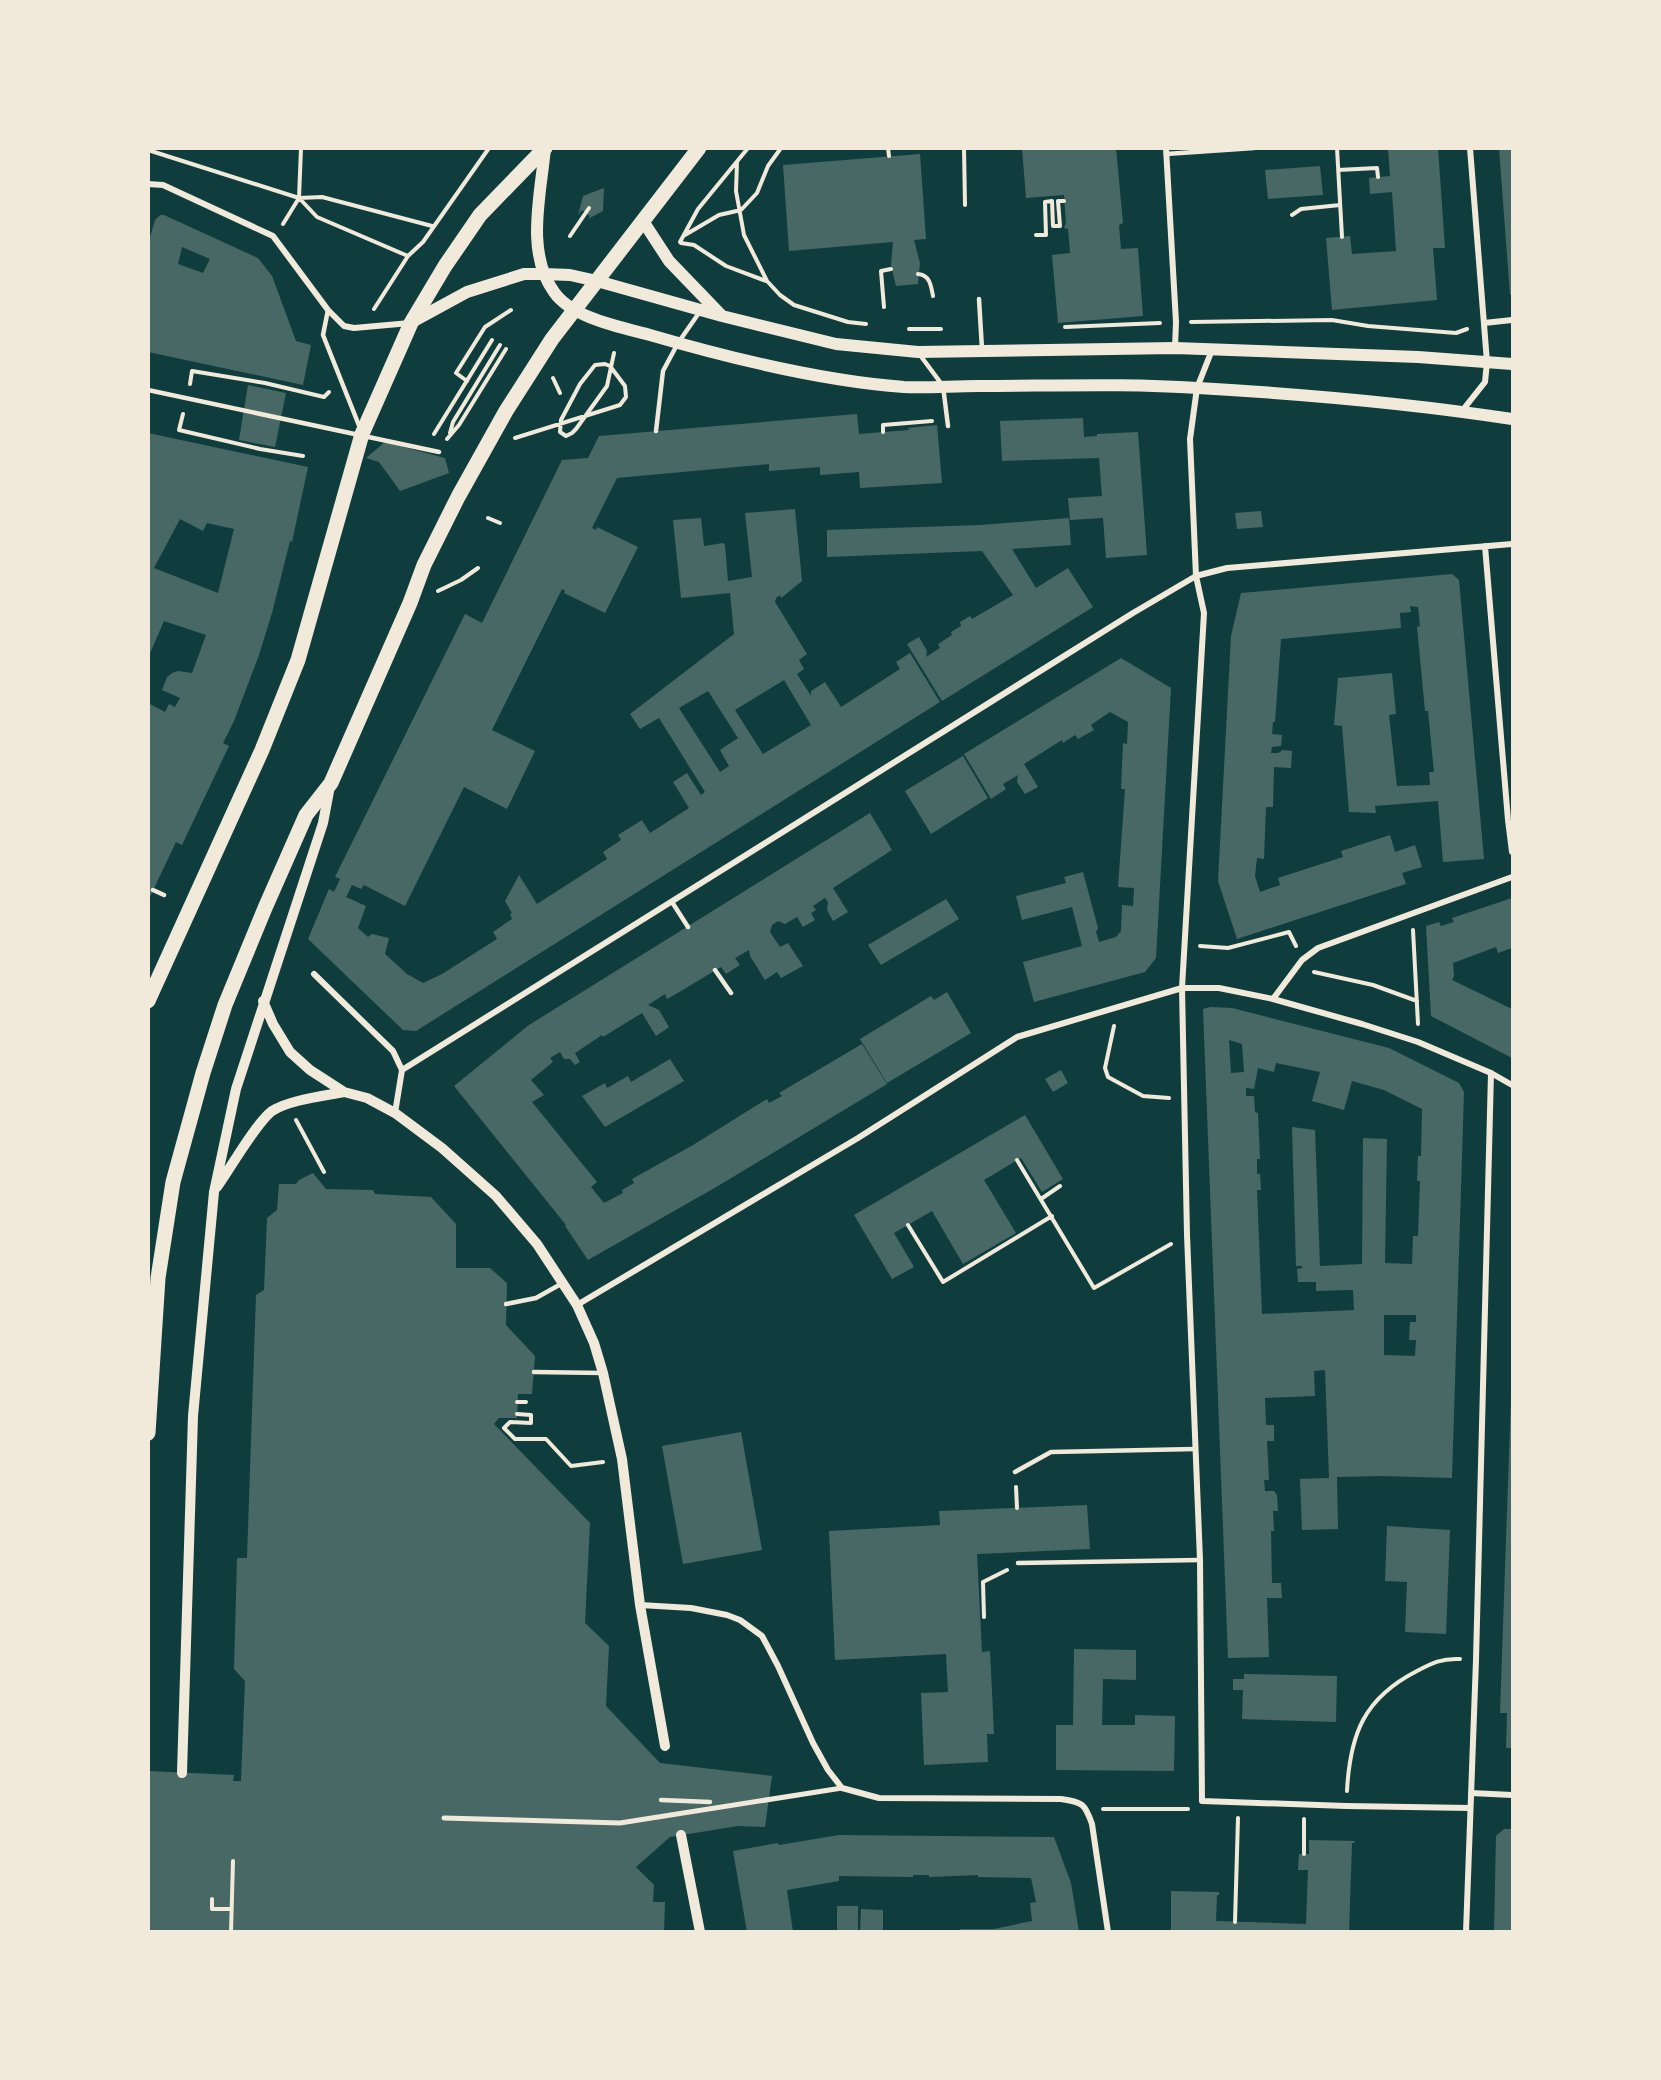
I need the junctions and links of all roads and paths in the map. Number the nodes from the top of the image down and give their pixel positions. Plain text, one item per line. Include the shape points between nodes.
1 (301, 148) edge
2 (489, 148) edge
3 (545, 148) edge
4 (699, 148) edge
5 (748, 148) edge
6 (781, 148) edge
7 (888, 148) edge
8 (964, 148) edge
9 (1254, 148) edge
10 (1338, 148) edge
11 (1470, 148) edge
12 (148, 150) edge
13 (1166, 152) edge
14 (889, 156) dead end
15 (737, 162) junction
16 (1338, 170) junction
17 (1378, 177) dead end
18 (148, 184) edge
19 (299, 198) junction
20 (1064, 201) dead end
21 (964, 205) dead end
22 (1340, 205) junction
23 (589, 208) dead end
24 (741, 210) junction
25 (1292, 215) dead end
26 (643, 221) junction
27 (432, 226) junction
28 (1036, 235) dead end
29 (273, 236) junction
30 (570, 236) dead end
31 (1342, 237) dead end
32 (678, 244) dead end
33 (408, 256) junction
34 (891, 269) dead end
35 (544, 274) junction
36 (918, 274) dead end
37 (597, 281) junction
38 (767, 281) junction
39 (933, 296) dead end
40 (980, 299) dead end
41 (884, 307) dead end
42 (328, 310) junction
43 (511, 310) dead end
44 (575, 310) junction
45 (702, 310) junction
46 (722, 316) junction
47 (1512, 320) edge
48 (1186, 322) dead end
49 (411, 323) junction
50 (1158, 323) dead end
51 (1484, 323) junction
52 (870, 325) dead end
53 (363, 327) junction
54 (1061, 327) dead end
55 (904, 329) dead end
56 (1466, 329) dead end
57 (981, 330) junction
58 (492, 340) dead end
59 (678, 344) junction
60 (500, 345) dead end
61 (1175, 348) junction
62 (506, 349) dead end
63 (1212, 349) junction
64 (918, 352) junction
65 (982, 352) junction
66 (614, 353) dead end
67 (1487, 362) junction
68 (1512, 364) edge
69 (250, 380) dead end
70 (467, 381) junction
71 (335, 384) dead end
72 (943, 386) junction
73 (1197, 387) junction
74 (148, 390) edge
75 (1462, 411) junction
76 (948, 419) junction
77 (1512, 419) edge
78 (459, 425) dead end
79 (948, 426) dead end
80 (656, 431) dead end
81 (883, 432) dead end
82 (362, 434) junction
83 (450, 434) dead end
84 (431, 439) dead end
85 (512, 439) dead end
86 (239, 445) dead end
87 (439, 452) dead end
88 (303, 456) dead end
89 (488, 518) dead end
90 (500, 523) dead end
91 (1512, 544) edge
92 (1485, 546) junction
93 (478, 568) dead end
94 (1196, 576) junction
95 (410, 603) junction
96 (331, 783) junction
97 (1512, 852) edge
98 (1512, 877) edge
99 (153, 890) dead end
100 (164, 895) dead end
101 (672, 902) junction
102 (688, 927) dead end
103 (1183, 945) junction
104 (1415, 950) dead end
105 (1302, 960) junction
106 (1296, 968) junction
107 (715, 970) dead end
108 (314, 974) dead end
109 (1182, 988) junction
110 (731, 993) dead end
111 (1273, 999) junction
112 (148, 1001) edge
113 (263, 1001) junction
114 (1417, 1001) junction
115 (1117, 1007) junction
116 (1418, 1042) junction
117 (402, 1070) junction
118 (1491, 1073) junction
119 (1512, 1085) edge
120 (344, 1092) junction
121 (1184, 1098) junction
122 (395, 1113) junction
123 (294, 1116) dead end
124 (1017, 1160) dead end
125 (324, 1172) dead end
126 (1060, 1186) dead end
127 (214, 1192) junction
128 (1041, 1198) junction
129 (1052, 1216) junction
130 (908, 1225) dead end
131 (1187, 1235) junction
132 (564, 1282) junction
133 (507, 1304) dead end
134 (577, 1305) junction
135 (534, 1372) dead end
136 (603, 1373) junction
137 (517, 1402) dead end
138 (526, 1402) dead end
139 (517, 1414) dead end
140 (148, 1433) edge
141 (1195, 1449) junction
142 (622, 1460) junction
143 (1015, 1472) dead end
144 (1200, 1560) junction
145 (1018, 1563) dead end
146 (985, 1582) dead end
147 (640, 1605) junction
148 (984, 1617) dead end
149 (1476, 1660) junction
150 (665, 1746) dead end
151 (182, 1773) dead end
152 (842, 1788) junction
153 (1471, 1793) junction
154 (1512, 1795) edge
155 (661, 1800) dead end
156 (1202, 1801) junction
157 (710, 1802) dead end
158 (1304, 1804) junction
159 (1346, 1806) junction
160 (1087, 1808) junction
161 (1470, 1808) junction
162 (444, 1818) dead end
163 (681, 1835) dead end
164 (1237, 1839) dead end
165 (1304, 1854) dead end
166 (233, 1861) dead end
167 (212, 1899) dead end
168 (231, 1909) junction
169 (1234, 1922) dead end
170 (231, 1932) edge
171 (700, 1932) edge
172 (1108, 1932) edge
173 (1466, 1932) edge

1 - 19 path
2 - 27 path
3 - 35 main road via 538,217 538,256
3 - 49 main road via 480,215
4 - 26 main road
5 - 15 path
6 - 24 path via 757,193
7 - 14 path
8 - 21 path
9 - 13 lane
10 - 16 path
11 - 51 street
12 - 19 path
13 - 61 street
15 - 24 path via 736,191
15 - 24 path via 698,209 685,235 719,215
16 - 17 path via 1377,168
16 - 22 path
18 - 29 street via 163,185
19 - 27 path via 322,197
19 - 29 path
19 - 33 path via 317,217
20 - 28 path via 1058,201 1060,226 1053,226 1052,201 1045,202 1046,235
22 - 25 path via 1301,209
22 - 31 path
23 - 30 path
24 - 38 path via 744,236
26 - 37 main road
26 - 46 main road via 669,261
27 - 33 path
29 - 42 street
32 - 38 path via 694,244 726,266
33 - 53 path via 382,300 363,318
34 - 41 path via 881,271
35 - 37 main road
35 - 44 main road via 555,294
35 - 49 main road via 524,274 468,292
36 - 39 path via 929,279
37 - 44 main road
37 - 45 main road
38 - 52 path via 794,305
40 - 57 lane
42 - 53 street via 344,326
42 - 82 lane via 323,335
43 - 70 path via 485,327 456,373
44 - 59 main road
44 - 95 main road via 506,411 458,497
45 - 46 main road
45 - 59 lane
46 - 64 main road via 836,344
47 - 51 street
48 - 56 path via 1332,321 1456,333
49 - 53 street
49 - 82 main road
50 - 54 path
51 - 67 street
55 - 57 path
57 - 65 lane
58 - 70 path
59 - 72 main road via 864,383
59 - 80 lane via 663,371
60 - 83 path via 453,422
61 - 63 main road
61 - 65 main road
62 - 78 path
63 - 67 main road
63 - 73 street
64 - 65 main road
64 - 72 lane
66 - 85 path via 607,387 572,433 563,435 559,426 561,420 595,365 610,366 625,386 624,402 620,405
67 - 68 main road
67 - 75 street via 1485,381
69 - 71 path via 324,397
70 - 84 path
72 - 73 main road
72 - 76 lane
73 - 75 main road
73 - 94 street via 1190,439
74 - 87 lane
75 - 77 main road
76 - 79 lane
76 - 81 path via 883,425
82 - 112 main road via 298,660 262,750
86 - 88 path
89 - 90 path
91 - 92 street
92 - 94 street via 1227,568
92 - 97 street
93 - 95 path
94 - 101 street
94 - 103 street via 1204,613
95 - 96 main road
96 - 113 street via 323,823
96 - 140 main road via 306,815 225,1005 203,1073 173,1182 158,1278
98 - 105 street via 1318,948
99 - 100 lane
101 - 102 lane
101 - 117 street
103 - 105 path via 1228,948 1289,932
103 - 109 street
104 - 114 path
105 - 106 street
106 - 111 street
106 - 114 path via 1373,985
107 - 110 lane
108 - 117 street via 393,1051
109 - 111 street via 1220,988
109 - 115 street
109 - 121 street
111 - 116 street
113 - 120 street via 290,1052
113 - 127 street via 236,1089
114 - 116 path
115 - 121 path via 1105,1068 1108,1077 1143,1096
115 - 134 street via 1017,1037 858,1138
116 - 118 street
117 - 122 street
118 - 119 street
118 - 149 street
120 - 122 street via 367,1098
120 - 127 street via 272,1112
121 - 131 street
122 - 132 street via 496,1196
123 - 125 path
124 - 128 path
126 - 128 path
127 - 151 street via 194,1416
128 - 129 path
129 - 130 path via 943,1282
129 - 131 path via 1094,1288
131 - 141 street
132 - 133 lane via 536,1299
132 - 134 street
134 - 136 street
135 - 136 lane
136 - 142 street
137 - 138 path
139 - 142 path via 531,1415 531,1423 510,1422 504,1428 515,1439 546,1439 571,1466
141 - 143 lane via 1051,1452
141 - 144 street
142 - 147 street
144 - 145 lane
144 - 156 street
146 - 148 path
147 - 150 street
147 - 152 street via 727,1615 762,1636 813,1743
149 - 153 street
149 - 159 path via 1446,1658 1386,1690 1370,1709 1355,1738
152 - 160 street via 879,1798 1061,1799 1076,1801
152 - 162 street via 620,1823
153 - 154 street
153 - 161 street
155 - 157 lane
156 - 158 street
156 - 160 path via 1192,1809
158 - 159 street
158 - 165 path
159 - 161 street
160 - 172 street
161 - 173 street
163 - 171 street
164 - 169 path
166 - 168 path
167 - 168 path via 212,1909
168 - 170 path

